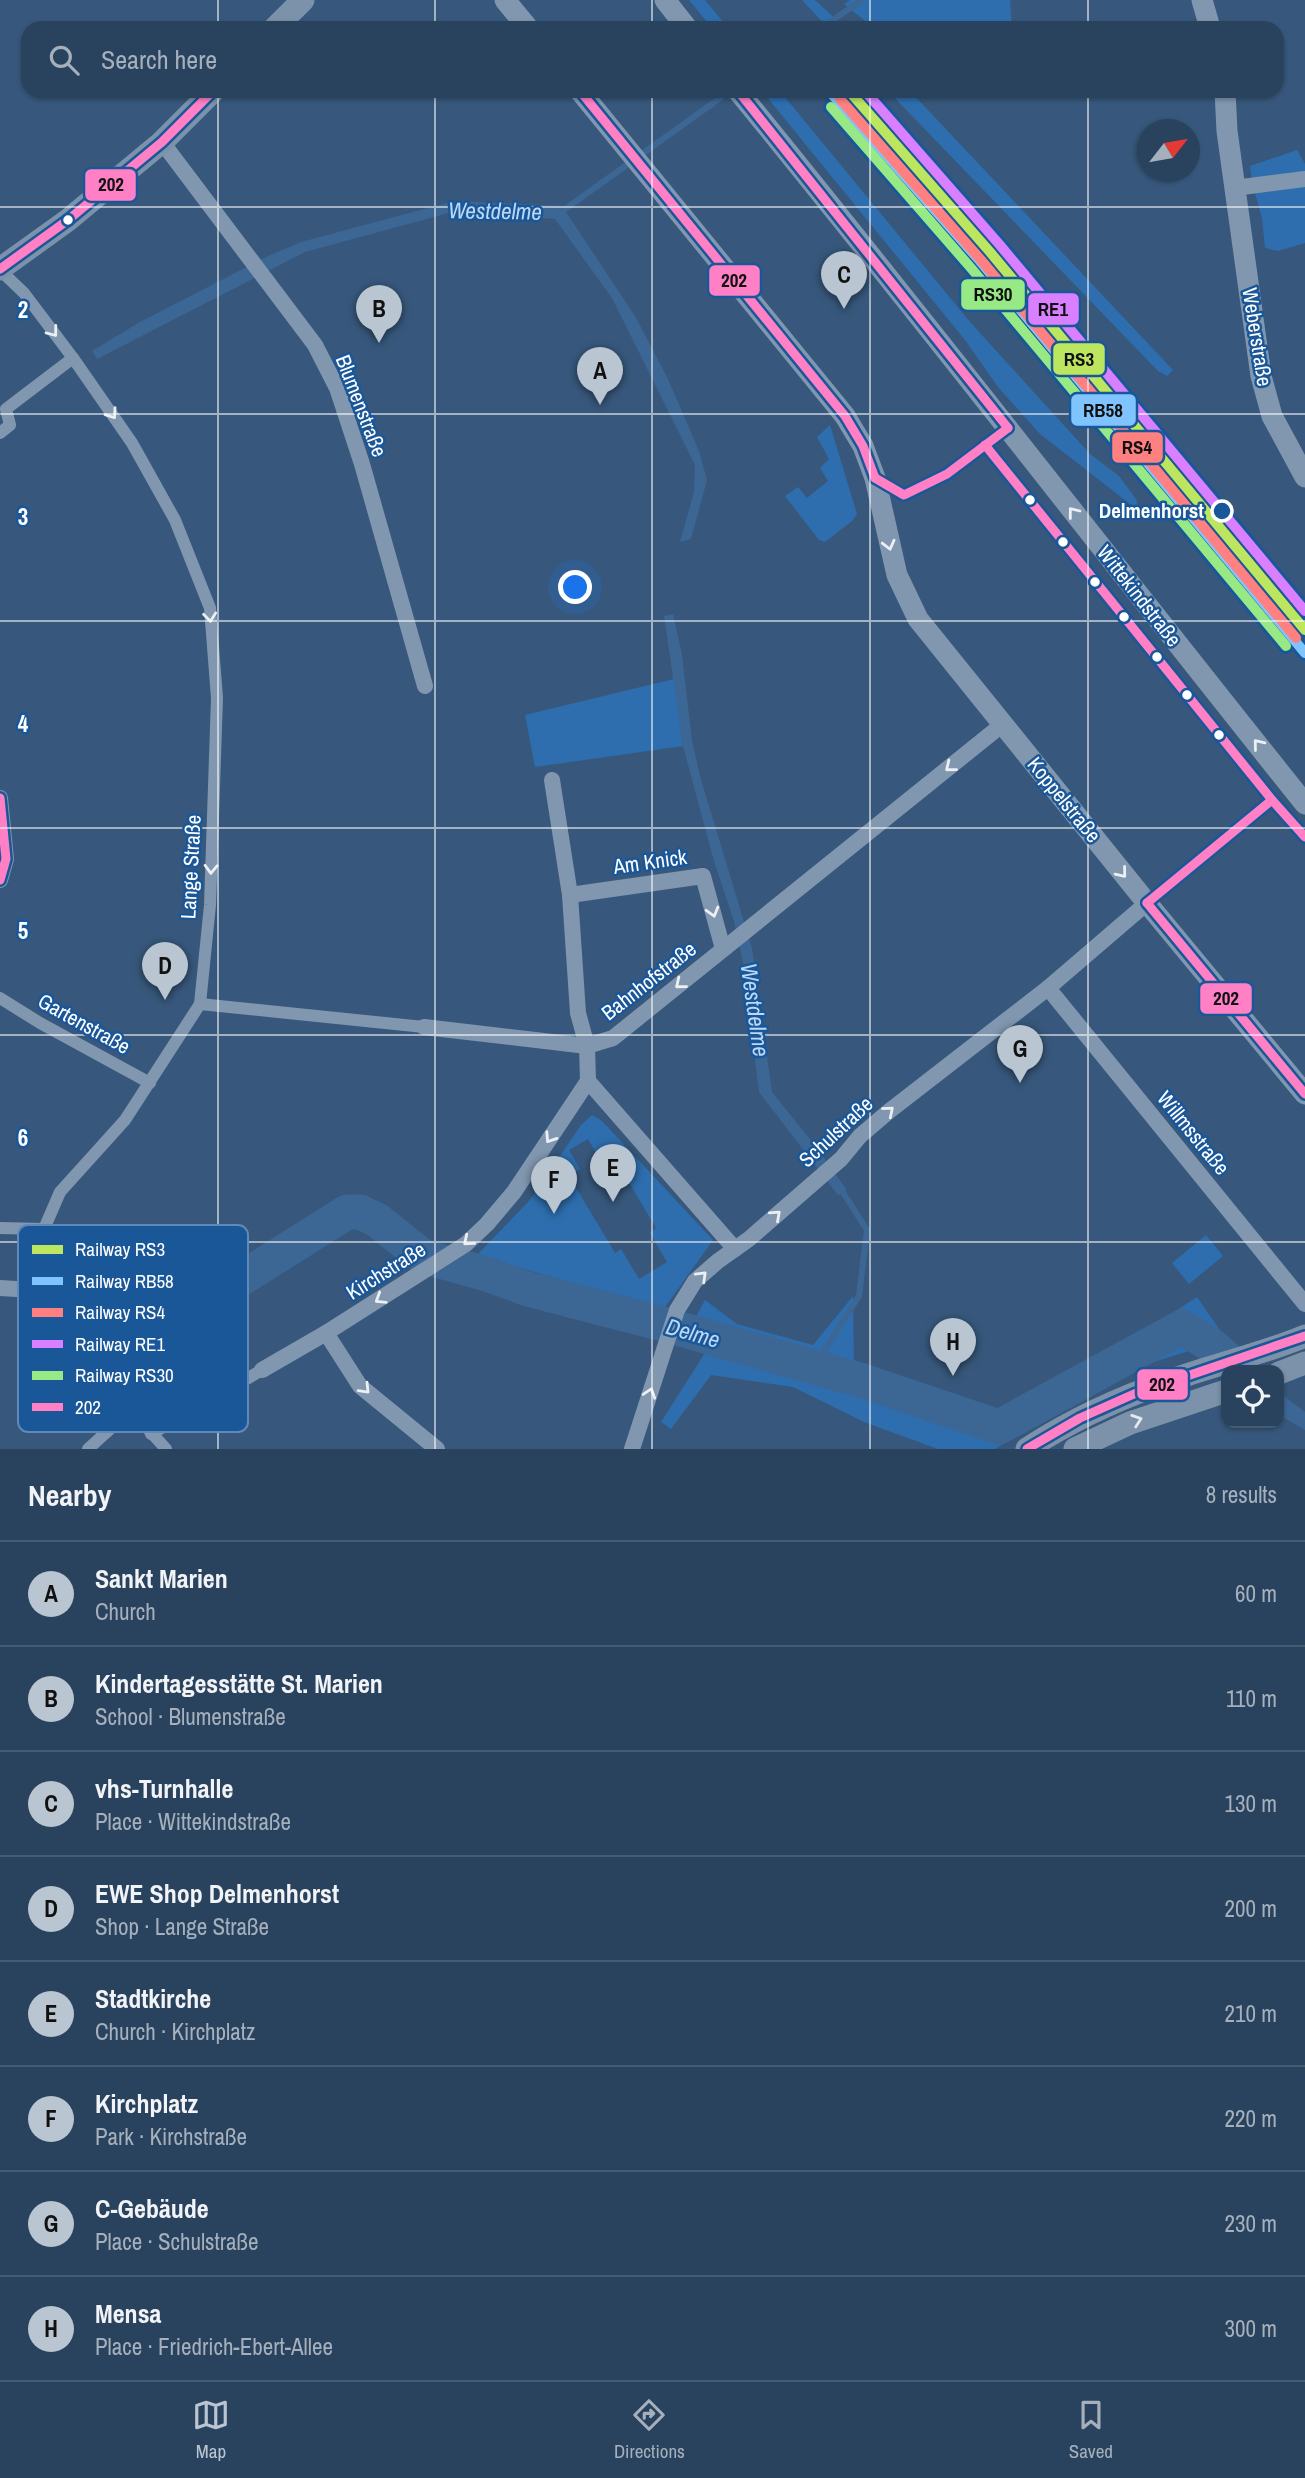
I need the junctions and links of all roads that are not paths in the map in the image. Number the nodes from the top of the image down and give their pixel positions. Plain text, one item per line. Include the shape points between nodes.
1 (303, 0) edge
2 (505, 0) edge
3 (665, 0) edge
4 (1202, 0) edge
5 (282, 21) edge
6 (522, 21) edge
7 (682, 21) edge
8 (1208, 21) edge
9 (206, 98) edge
10 (586, 98) edge
11 (743, 98) edge
12 (1225, 98) edge
13 (162, 142) junction
14 (1305, 179) edge
15 (1234, 188) junction
16 (0, 269) edge
17 (73, 358) junction
18 (0, 433) edge
19 (1305, 477) edge
20 (425, 686) dead end
21 (1003, 724) junction
22 (552, 780) dead end
23 (0, 798) edge
24 (1305, 804) edge
25 (0, 880) edge
26 (570, 895) junction
27 (1147, 903) junction
28 (728, 945) junction
29 (1048, 988) junction
30 (0, 998) edge
31 (200, 1004) junction
32 (424, 1027) joint
33 (586, 1046) junction
34 (588, 1081) junction
35 (150, 1083) junction
36 (1305, 1094) edge
37 (46, 1225) edge
38 (0, 1228) edge
39 (18, 1228) edge
40 (735, 1249) junction
41 (0, 1288) edge
42 (18, 1289) edge
43 (1305, 1304) edge
44 (326, 1333) junction
45 (1305, 1336) edge
46 (1305, 1363) edge
47 (262, 1370) joint
48 (1284, 1371) edge
49 (248, 1378) edge
50 (1221, 1393) edge
51 (107, 1432) edge
52 (154, 1432) edge
53 (151, 1434) joint
54 (88, 1449) edge
55 (166, 1449) edge
56 (437, 1449) edge
57 (632, 1449) edge
58 (1027, 1449) edge
59 (1075, 1449) edge

1 - 5 main road
2 - 6 street
3 - 7 street
4 - 8 street
9 - 13 main road
10 -> 21 street, Koppelstraße via 845,416 863,446 897,575 918,619
24 -> 11 street, Wittekindstraße
12 - 15 street, Weberstraße
13 - 16 main road
13 - 20 street, Blumenstraße via 315,345 337,388
14 - 15 street
15 - 19 street, Weberstraße via 1261,376 1272,416
16 -> 17 street, Lange Straße
17 - 18 street via 6,410 10,425
17 -> 31 street, Lange Straße via 132,443 175,520 210,608 217,698 210,905
21 -> 27 street, Koppelstraße
21 -> 28 street, Bahnhofstraße
22 - 26 street
23 - 25 street via 6,859
26 -> 28 street, Am Knick via 703,876
26 - 33 street via 578,1013
27 - 29 street, Schulstraße
27 - 36 street, Koppelstraße
28 -> 33 street, Bahnhofstraße via 612,1038
40 -> 29 street, Schulstraße via 888,1112
29 - 43 street, Willmsstraße
30 - 35 street, Gartenstraße
31 - 32 street, Bahnhofstraße
31 - 35 street, Lange Straße
32 - 33 street, Bahnhofstraße
33 - 34 street
34 - 40 street
34 -> 44 street, Kirchstraße via 514,1192 487,1224 447,1257
35 - 37 street, Lange Straße via 125,1120 60,1192
38 - 39 street
57 -> 40 street, Schulstraße via 677,1310 695,1281
41 - 42 street
44 - 47 street, Kirchstraße
44 -> 56 street via 360,1386
45 - 58 main road via 1088,1413
46 - 48 main road
47 - 49 street, Kirchstraße
59 -> 50 main road via 1130,1423
51 - 54 street
52 - 53 street, Kirchstraße
53 - 55 street, Lange Straße

